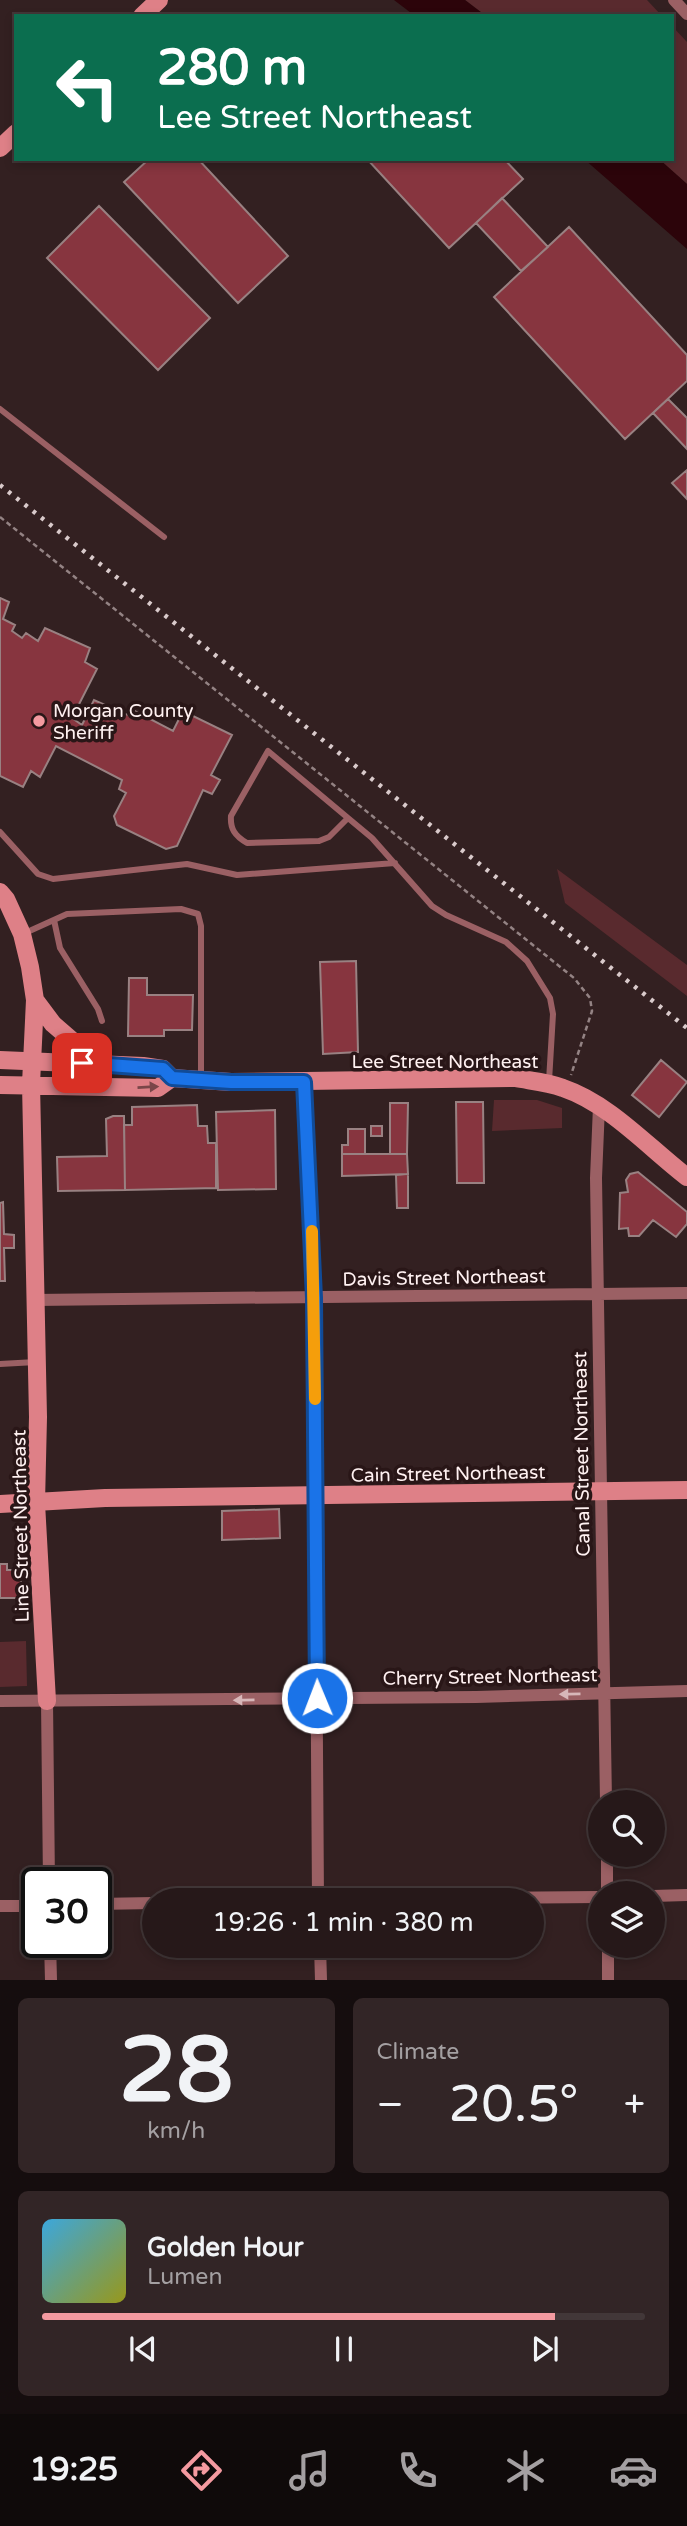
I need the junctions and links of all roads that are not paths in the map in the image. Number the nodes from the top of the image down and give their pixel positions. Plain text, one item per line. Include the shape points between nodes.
1 (674, 0) edge
2 (687, 14) edge
3 (14, 136) edge
4 (0, 148) edge
5 (0, 409) edge
6 (164, 537) dead end
7 (348, 818) junction
8 (0, 832) edge
9 (395, 863) junction
10 (0, 892) edge
11 (54, 920) junction
12 (22, 934) junction
13 (34, 1000) junction
14 (102, 1021) dead end
15 (0, 1060) edge
16 (31, 1061) junction
17 (98, 1063) junction
18 (172, 1078) junction
19 (201, 1080) junction
20 (304, 1082) junction
21 (549, 1083) junction
22 (31, 1084) junction
23 (0, 1085) edge
24 (599, 1105) junction
25 (687, 1177) edge
26 (598, 1293) junction
27 (687, 1293) edge
28 (314, 1298) junction
29 (34, 1300) junction
30 (36, 1362) junction
31 (0, 1364) edge
32 (687, 1490) edge
33 (601, 1491) junction
34 (316, 1496) junction
35 (36, 1503) junction
36 (0, 1504) edge
37 (687, 1691) edge
38 (604, 1693) junction
39 (317, 1698) junction
40 (0, 1701) edge
41 (47, 1701) junction
42 (606, 1790) edge
43 (49, 1867) edge
44 (318, 1888) edge
45 (687, 1895) edge
46 (665, 1896) edge
47 (588, 1897) edge
48 (544, 1898) edge
49 (142, 1903) edge
50 (112, 1904) edge
51 (0, 1906) edge
52 (21, 1906) edge
53 (50, 1958) edge
54 (320, 1958) edge
55 (608, 1958) edge
56 (51, 1980) edge
57 (321, 1980) edge
58 (608, 1980) edge

1 - 2 street
3 - 4 street
5 - 6 lane
7 - 7 lane via 319,841 247,843 230,826 231,816 268,751
7 - 9 lane
8 - 9 lane via 38,874 53,879 187,864 237,875
9 - 21 lane via 432,906 506,942 527,961 550,998 553,1014
10 - 12 street
11 - 12 lane
11 - 14 lane via 60,948
11 - 19 lane via 93,912 181,909 198,914
12 - 13 street
13 - 16 street
13 - 17 street via 53,1024
15 - 16 street, Lee Street Northeast
16 - 17 street, Lee Street Northeast
16 - 22 street
17 - 18 street, Lee Street Northeast via 163,1069
18 - 19 street, Lee Street Northeast
22 -> 18 street, Lee Street Northeast via 158,1088
19 - 20 street, Lee Street Northeast
20 - 21 street, Lee Street Northeast via 515,1079
20 - 28 street
21 - 24 street, Lee Street Northeast
22 - 23 street, Lee Street Northeast
22 - 29 street, Line Street Northeast
24 - 25 street, Lee Street Northeast
24 - 26 street, Canal Street Northeast
26 - 27 street, Davis Street Northeast
26 - 28 street, Davis Street Northeast
26 - 33 street, Canal Street Northeast
28 - 29 street, Davis Street Northeast
28 - 34 street
29 - 30 street, Line Street Northeast
30 - 31 lane
30 - 35 street, Line Street Northeast
32 - 33 street, Cain Street Northeast
33 - 34 street, Cain Street Northeast
33 - 38 street, Canal Street Northeast
34 - 35 street, Cain Street Northeast
34 - 39 street
35 - 36 street, Cain Street Northeast
35 - 41 street, Line Street Northeast
37 - 38 street, Cherry Street Northeast
38 -> 39 street, Cherry Street Northeast
38 - 42 street, Canal Street Northeast
39 -> 41 street, Cherry Street Northeast
39 - 44 street
40 - 41 street, Cherry Street Northeast
41 - 43 street, Line Street Northeast
45 - 46 street
47 - 48 street
49 - 50 street
51 - 52 street
53 - 56 street
54 - 57 street
55 - 58 street

